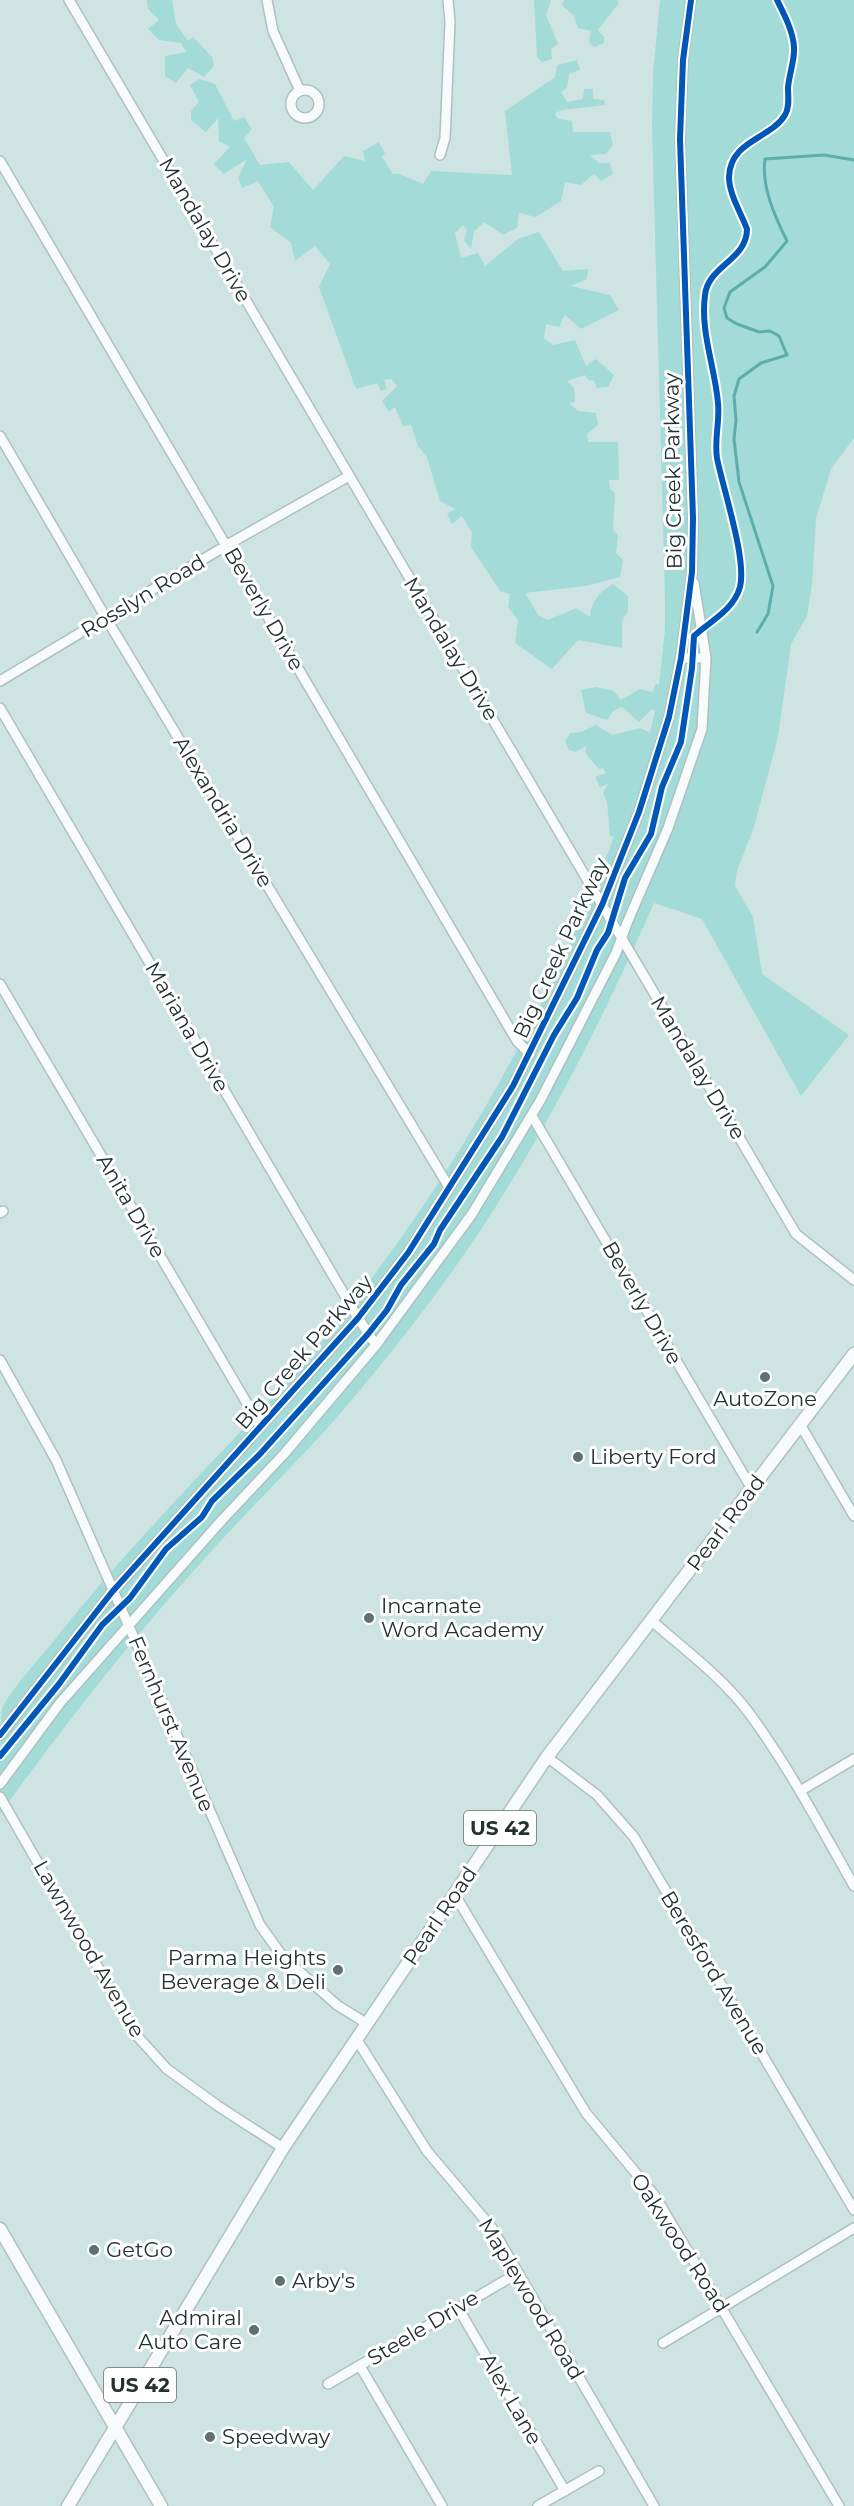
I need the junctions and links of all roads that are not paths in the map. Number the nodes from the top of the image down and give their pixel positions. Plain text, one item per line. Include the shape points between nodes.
1 (69, 0) edge
2 (267, 0) edge
3 (448, 0) edge
4 (691, 0) edge
5 (300, 91) dead end
6 (440, 155) dead end
7 (0, 161) edge
8 (0, 436) edge
9 (349, 476) junction
10 (226, 545) junction
11 (692, 572) junction
12 (106, 618) junction
13 (681, 658) junction
14 (706, 658) junction
15 (0, 681) edge
16 (0, 708) edge
17 (602, 905) junction
18 (621, 938) junction
19 (0, 984) edge
20 (530, 1054) junction
21 (532, 1116) junction
22 (448, 1187) junction
23 (854, 1280) edge
24 (358, 1318) junction
25 (376, 1345) junction
26 (854, 1354) edge
27 (0, 1360) edge
28 (801, 1426) junction
29 (261, 1427) junction
30 (752, 1489) junction
31 (854, 1516) edge
32 (112, 1592) junction
33 (652, 1621) junction
34 (128, 1626) junction
35 (0, 1735) edge
36 (547, 1757) junction
37 (854, 1760) edge
38 (0, 1784) edge
39 (800, 1791) junction
40 (0, 1797) edge
41 (854, 1886) edge
42 (455, 1895) junction
43 (366, 2024) junction
44 (357, 2040) junction
45 (283, 2148) junction
46 (854, 2210) edge
47 (0, 2229) edge
48 (854, 2229) edge
49 (518, 2273) junction
50 (458, 2308) junction
51 (722, 2308) junction
52 (663, 2343) dead end
53 (360, 2366) junction
54 (328, 2384) dead end
55 (115, 2426) junction
56 (599, 2471) dead end
57 (565, 2491) junction
58 (68, 2506) edge
59 (161, 2506) edge
60 (442, 2506) edge
61 (538, 2506) edge
62 (654, 2506) edge
63 (839, 2506) edge

1 - 9 street, Mandalay Drive
2 - 5 street via 273,31
3 - 6 street via 445,138
4 - 11 street, Big Creek Parkway via 683,60 680,140
7 - 10 street, Beverly Drive
8 - 12 street, Alexandria Drive
9 - 10 street, Rosslyn Road
9 - 17 street, Mandalay Drive
10 - 12 street, Rosslyn Road
10 - 20 street, Beverly Drive via 517,1041
11 - 13 street, Big Creek Parkway
11 - 14 street, Big Creek Parkway
12 - 15 street, Rosslyn Road
12 - 22 street, Alexandria Drive
13 - 14 street
13 - 17 street, Big Creek Parkway via 669,717 639,812
14 - 18 street, Big Creek Parkway via 702,729 668,828
16 - 24 street, Mariana Drive
17 - 18 street, Mandalay Drive
17 - 20 street, Big Creek Parkway
18 - 21 street, Big Creek Parkway
18 - 23 street, Mandalay Drive via 796,1234
19 - 29 street, Anita Drive
20 - 22 street, Big Creek Parkway via 506,1099
21 - 25 street, Big Creek Parkway via 472,1214
21 - 30 street, Beverly Drive
22 - 24 street, Big Creek Parkway via 408,1253
24 - 25 street, Mariana Drive
24 - 29 street, Big Creek Parkway
25 - 34 street, Big Creek Parkway via 284,1454
26 - 28 main road, Pearl Road / US 42
27 - 32 street, Fernhurst Avenue via 56,1460 109,1576
28 - 30 main road, Pearl Road / US 42
28 - 31 street
29 - 32 street, Big Creek Parkway
30 - 33 main road, Pearl Road / US 42
32 - 34 street, Fernhurst Avenue
32 - 35 street, Big Creek Parkway
33 - 36 main road, Pearl Road / US 42
33 - 39 street via 707,1668 748,1712
34 - 38 street, Big Creek Parkway via 60,1703
34 - 43 street, Fernhurst Avenue via 260,1925 283,1957 337,2005
36 - 42 main road, Pearl Road / US 42
36 - 46 street, Beresford Avenue via 597,1795 634,1837
37 - 39 street
39 - 41 street
40 - 45 street, Lawnwood Avenue via 138,2037 167,2069
42 - 43 main road, Pearl Road / US 42
42 - 51 street, Oakwood Road via 586,2113 655,2196
43 - 44 main road, Pearl Road / US 42
44 - 45 main road, Pearl Road / US 42
44 - 49 street, Maplewood Road via 427,2151 492,2228
45 - 55 main road, Pearl Road / US 42
47 - 55 main road
48 - 51 street
49 - 50 street, Steele Drive
49 - 62 street, Maplewood Road
50 - 53 street, Steele Drive
50 - 57 street, Alex Lane
51 - 52 street
51 - 63 street, Oakwood Road
53 - 54 street, Steele Drive
53 - 60 street
55 - 58 main road, Pearl Road / US 42
55 - 59 main road
56 - 57 street
57 - 61 street

